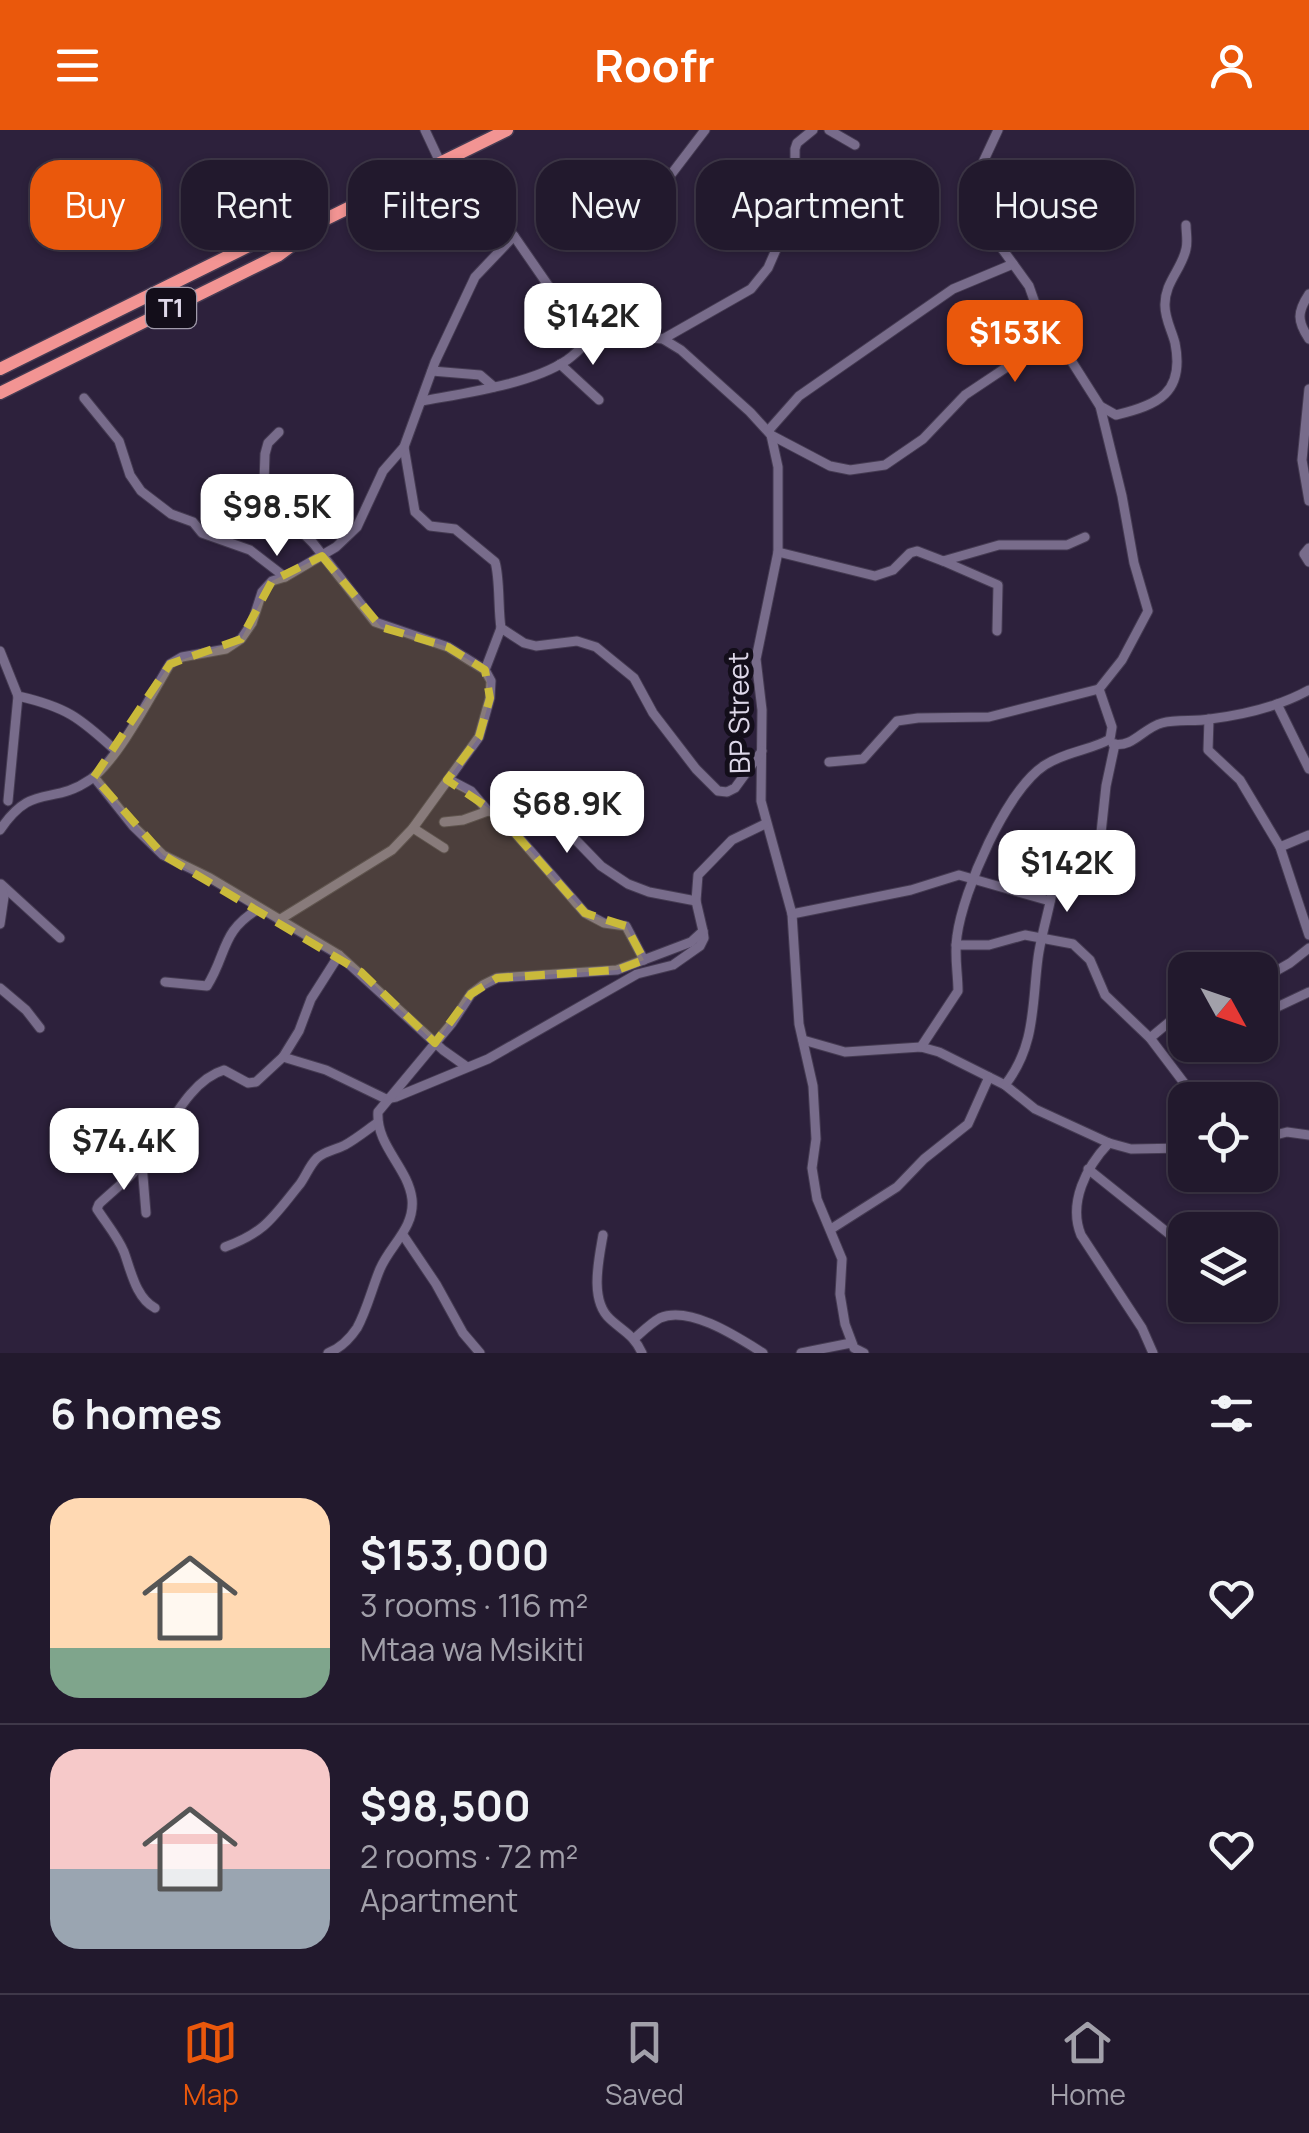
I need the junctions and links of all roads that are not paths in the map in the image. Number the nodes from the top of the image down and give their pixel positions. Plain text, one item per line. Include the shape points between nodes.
1 (425, 130) edge
2 (507, 130) edge
3 (704, 130) edge
4 (813, 130) edge
5 (829, 130) edge
6 (998, 130) edge
7 (855, 145) dead end
8 (457, 154) junction
9 (439, 160) edge
10 (444, 160) edge
11 (461, 160) edge
12 (676, 167) edge
13 (1186, 225) dead end
14 (516, 239) edge
15 (239, 250) edge
16 (286, 250) edge
17 (500, 250) edge
18 (1012, 264) junction
19 (1309, 294) edge
20 (1043, 326) junction
21 (597, 332) junction
22 (662, 339) junction
23 (1309, 339) edge
24 (560, 364) junction
25 (0, 369) edge
26 (432, 371) junction
27 (494, 386) junction
28 (1309, 390) edge
29 (0, 392) edge
30 (84, 398) dead end
31 (599, 400) dead end
32 (422, 401) junction
33 (1100, 406) junction
34 (278, 432) dead end
35 (769, 433) junction
36 (404, 447) junction
37 (1309, 501) edge
38 (1085, 536) dead end
39 (1309, 548) edge
40 (778, 552) junction
41 (322, 556) junction
42 (942, 560) junction
43 (1309, 562) edge
44 (285, 577) junction
45 (502, 628) junction
46 (996, 632) dead end
47 (0, 651) edge
48 (485, 670) junction
49 (1098, 689) junction
50 (1309, 690) edge
51 (18, 696) junction
52 (1277, 704) junction
53 (1210, 719) junction
54 (1114, 744) junction
55 (116, 750) junction
56 (762, 751) junction
57 (829, 762) dead end
58 (1309, 769) edge
59 (94, 777) junction
60 (450, 780) junction
61 (557, 785) dead end
62 (7, 802) edge
63 (488, 811) junction
64 (499, 815) junction
65 (444, 822) dead end
66 (765, 824) junction
67 (413, 828) junction
68 (553, 828) junction
69 (0, 830) edge
70 (1309, 835) edge
71 (1280, 847) junction
72 (444, 848) dead end
73 (972, 878) junction
74 (0, 883) edge
75 (696, 901) junction
76 (1050, 901) junction
77 (260, 908) junction
78 (792, 914) junction
79 (279, 920) junction
80 (0, 924) edge
81 (703, 931) junction
82 (1309, 935) edge
83 (1044, 937) junction
84 (60, 938) dead end
85 (956, 945) junction
86 (1309, 948) edge
87 (339, 955) junction
88 (644, 960) junction
89 (1278, 970) edge
90 (164, 982) dead end
91 (0, 988) edge
92 (1309, 992) edge
93 (1278, 1007) edge
94 (1168, 1023) edge
95 (40, 1028) dead end
96 (1150, 1038) junction
97 (803, 1040) junction
98 (436, 1043) junction
99 (921, 1047) junction
100 (283, 1057) junction
101 (468, 1067) junction
102 (988, 1078) junction
103 (1183, 1082) edge
104 (1005, 1085) junction
105 (386, 1099) junction
106 (123, 1117) dead end
107 (378, 1123) junction
108 (1278, 1134) edge
109 (1309, 1134) edge
110 (161, 1135) junction
111 (1109, 1143) junction
112 (1168, 1148) edge
113 (142, 1164) junction
114 (1088, 1169) junction
115 (146, 1213) dead end
116 (831, 1228) junction
117 (1168, 1234) edge
118 (402, 1235) junction
119 (603, 1235) dead end
120 (225, 1247) dead end
121 (155, 1308) dead end
122 (635, 1338) junction
123 (852, 1343) junction
124 (328, 1353) edge
125 (480, 1353) edge
126 (642, 1353) edge
127 (763, 1353) edge
128 (801, 1353) edge
129 (864, 1353) edge
130 (1153, 1353) edge

1 - 9 street
2 - 8 highway, T1
3 - 12 street
4 - 22 street via 797,142 795,206 768,268 751,289
5 - 7 street
6 - 18 street via 974,197 984,225
8 - 10 highway, T1
8 - 11 street
13 - 33 street via 1186,250 1164,306 1176,345 1176,378 1168,394 1143,409 1116,415
14 - 21 street via 560,307
15 - 25 highway, T1
16 - 29 highway, T1
17 - 26 street via 475,276
18 - 20 street via 1029,286
18 - 35 street via 953,290 799,396
19 - 23 street via 1298,316
20 - 33 street
20 - 35 street via 1034,348 965,395 923,439 885,465 830,466
21 - 22 street
21 - 24 street
22 - 35 street
24 - 27 street
24 - 31 street
26 - 27 street via 480,375
26 - 32 street
27 - 32 street
28 - 37 street via 1302,460
30 - 44 street via 119,441 141,491 202,533 250,550
32 - 36 street
33 - 49 street via 1148,611
34 - 41 street via 264,454 264,483
35 - 40 street, BP Street via 778,467
36 - 41 street via 383,471 356,526
36 - 45 street via 415,512 430,526 468,538 495,562
38 - 42 street via 1067,545 999,545
39 - 43 street
40 - 42 street via 875,576 910,553
40 - 56 street, BP Street via 756,659
41 - 44 street
41 - 48 street via 382,627 448,648
42 - 46 street via 998,585
44 - 55 street via 262,592 241,639 170,664
45 - 48 street
45 - 56 street via 536,646 577,641 596,647 634,678 653,713 718,791 735,788
47 - 51 street
48 - 60 street via 490,698 479,737
49 - 54 street
49 - 57 street via 988,717 897,721 863,759
50 - 52 street
51 - 55 street via 74,714
51 - 62 street
52 - 53 street
52 - 58 street
53 - 54 street via 1150,726
53 - 71 street via 1210,754 1240,780
54 - 73 street via 1074,750 1030,777
54 - 76 street via 1101,833 1057,878
55 - 59 street
56 - 66 street, BP Street
59 - 62 street via 72,789
59 - 77 street via 163,855
60 - 63 street via 471,790
60 - 67 street
61 - 68 street via 566,802
62 - 69 street
63 - 64 street
63 - 65 street
64 - 68 street
64 - 88 street via 585,912 626,926
66 - 75 street via 708,862 695,883
66 - 78 street, BP Street
67 - 72 street
67 - 79 street via 392,850
68 - 75 street via 582,843 600,866 628,884
70 - 71 street
71 - 82 street
73 - 76 street
73 - 78 street via 948,877
73 - 85 street
74 - 80 street
74 - 84 street
75 - 81 street
76 - 83 street
77 - 79 street
77 - 90 street via 238,924 207,986
78 - 97 street, BP Street
79 - 87 street
81 - 88 street
81 - 101 street via 700,946 674,966 636,974
83 - 85 street
83 - 96 street via 1083,952 1105,995
83 - 104 street via 1035,1016 1021,1062
85 - 99 street via 958,991
86 - 89 street
87 - 98 street
87 - 100 street
88 - 98 street via 618,970 497,978 471,994
91 - 95 street
92 - 93 street
94 - 96 street
96 - 103 street
97 - 99 street via 845,1052
97 - 116 street, BP Street via 815,1112 812,1168
98 - 101 street
98 - 105 street
99 - 102 street
100 - 105 street
100 - 110 street via 256,1082 215,1072
101 - 105 street
102 - 104 street
102 - 116 street via 968,1124 897,1187
104 - 111 street via 1035,1109
105 - 107 street
106 - 110 street
107 - 118 street via 412,1196
107 - 120 street via 312,1162 267,1226
108 - 109 street
110 - 113 street
111 - 112 street
111 - 114 street
113 - 115 street
113 - 121 street via 97,1210
114 - 117 street
114 - 130 street via 1074,1218
116 - 123 street, BP Street via 842,1260 840,1294
118 - 124 street via 382,1263 357,1327
118 - 125 street
119 - 122 street via 600,1303
122 - 126 street
122 - 127 street via 672,1315 722,1328
123 - 128 street
123 - 129 street

